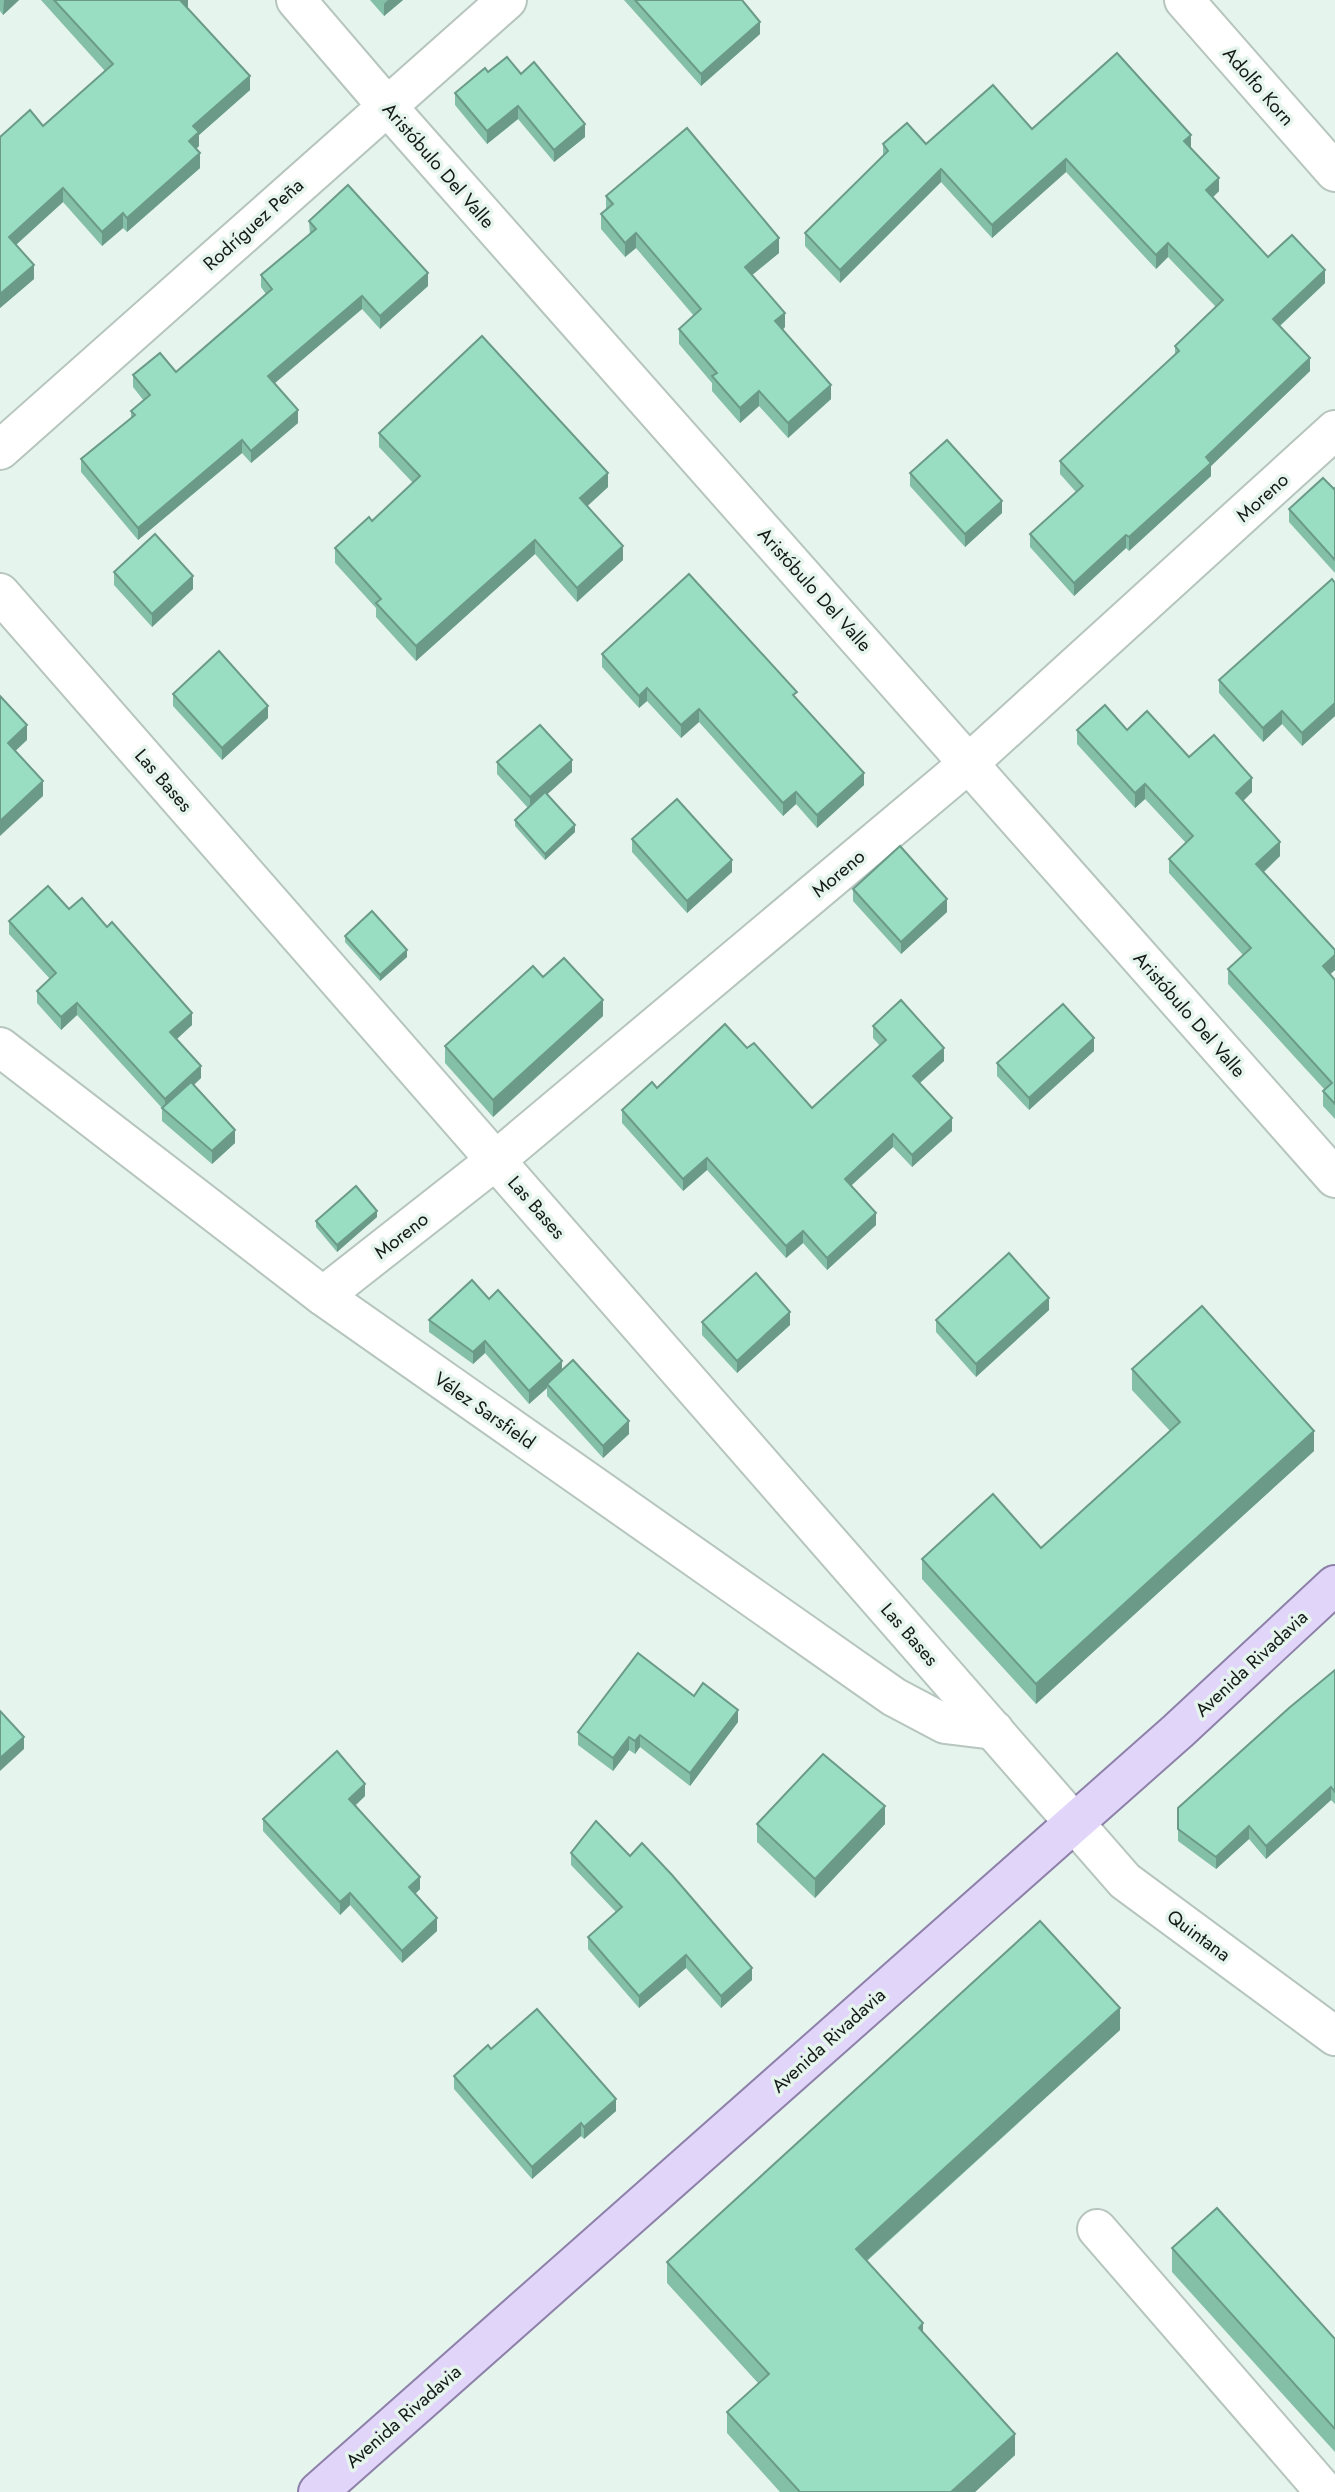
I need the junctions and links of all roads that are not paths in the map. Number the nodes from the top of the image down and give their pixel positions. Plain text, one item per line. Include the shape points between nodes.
1 (296, 0) edge
2 (506, 0) edge
3 (1184, 0) edge
4 (386, 106) junction
5 (1335, 173) edge
6 (1335, 430) edge
7 (0, 450) edge
8 (0, 593) edge
9 (969, 763) junction
10 (0, 1046) edge
11 (496, 1160) junction
12 (1335, 1178) edge
13 (323, 1296) junction
14 (1335, 1585) edge
15 (994, 1730) junction
16 (1075, 1821) junction
17 (1335, 2036) edge
18 (1097, 2229) dead end
19 (318, 2492) edge
20 (1325, 2492) edge

1 - 4 street, Aristóbulo Del Valle
2 - 4 street, Rodríguez Peña
3 - 5 street, Adolfo Korn
4 - 7 street, Rodríguez Peña
4 - 9 street, Aristóbulo Del Valle
6 - 9 street, Moreno
8 - 11 street, Las Bases
9 - 11 street, Moreno
9 - 12 street, Aristóbulo Del Valle
10 - 13 street, Vélez Sarsfield
11 - 13 street, Moreno
11 - 15 street, Las Bases
13 - 15 street, Vélez Sarsfield via 894,1697 945,1724
14 - 16 main road, Avenida Rivadavia
15 - 16 street, Las Bases
16 - 17 street, Quintana via 1125,1881
16 - 19 main road, Avenida Rivadavia
18 - 20 street

